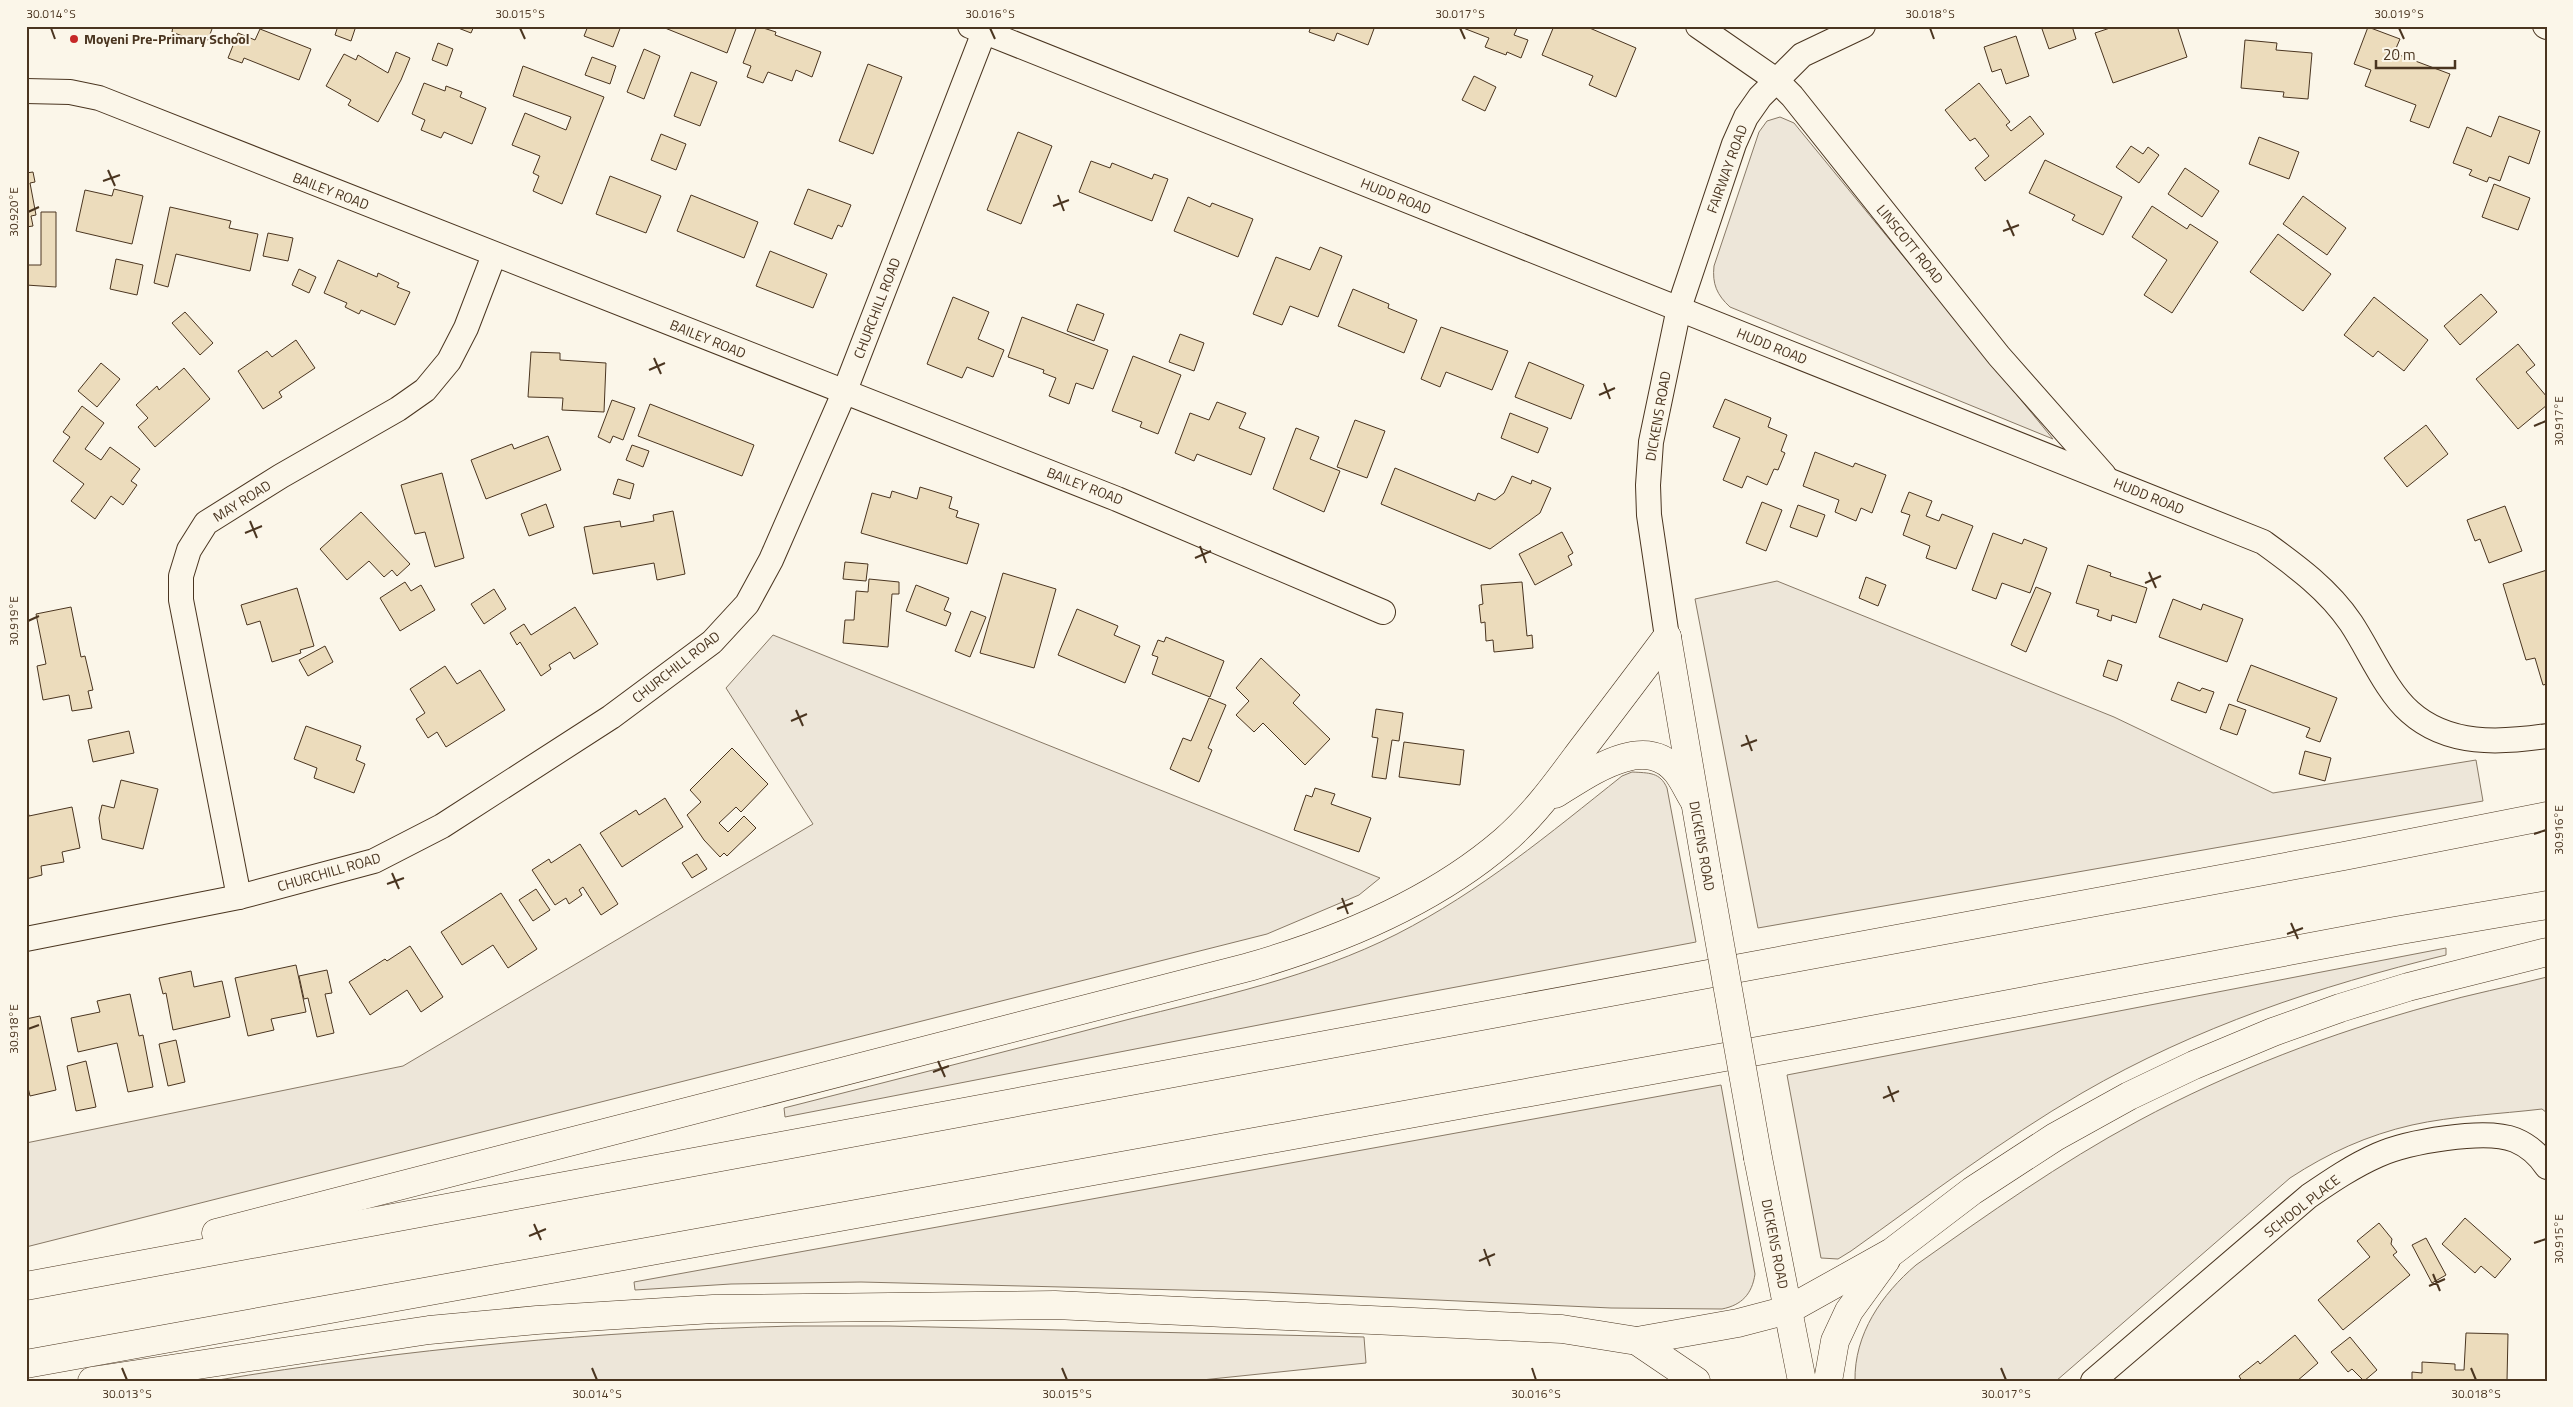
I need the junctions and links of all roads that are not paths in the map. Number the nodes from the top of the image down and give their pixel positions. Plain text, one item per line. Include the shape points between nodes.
1 (1698, 26) edge
2 (1863, 26) edge
3 (977, 29) edge
4 (1776, 80) junction
5 (26, 92) edge
6 (494, 255) junction
7 (1679, 308) junction
8 (844, 393) junction
9 (2108, 479) junction
10 (1383, 612) dead end
11 (1667, 637) junction
12 (2547, 736) edge
13 (1543, 802) junction
14 (1695, 802) junction
15 (2547, 816) edge
16 (239, 896) junction
17 (2547, 905) edge
18 (26, 939) edge
19 (2547, 952) edge
20 (2547, 1166) edge
21 (1892, 1252) junction
22 (59, 1280) junction
23 (26, 1286) edge
24 (1788, 1310) junction
25 (1637, 1341) junction
26 (26, 1364) edge
27 (92, 1381) edge
28 (1696, 1381) edge
29 (1802, 1381) edge
30 (1828, 1381) edge
31 (2093, 1381) edge

1 - 4 street, LINSCOTT ROAD
2 - 4 street, FAIRWAY ROAD via 1802,55
3 - 7 street, HUDD ROAD
3 - 8 street, CHURCHILL ROAD
4 - 7 street, FAIRWAY ROAD via 1746,117 1734,144
4 - 9 street, LINSCOTT ROAD via 1999,356
5 - 6 street, BAILEY ROAD via 70,92 99,98
6 - 8 street, BAILEY ROAD
6 - 16 street, MAY ROAD via 466,328 449,361 425,390 206,523 189,550 182,576 181,600
7 - 9 street, HUDD ROAD
7 - 11 street, DICKENS ROAD via 1651,442 1648,485 1649,515
8 - 10 street, BAILEY ROAD via 1117,498
8 - 16 street, CHURCHILL ROAD via 772,560 747,604 712,642 611,717 442,826 374,862
9 - 12 street, HUDD ROAD via 2263,542 2313,578 2351,623 2409,712 2435,729 2475,741 2510,742
11 - 13 main road
11 - 14 main road, DICKENS ROAD
13 - 14 main road via 1597,769 1624,757 1650,756 1676,771
13 - 22 main road via 1505,841 1459,875 1382,919 1302,952 692,1112 129,1252
14 - 24 main road, DICKENS ROAD, bridge
15 - 22 main road
16 - 18 street, CHURCHILL ROAD
17 - 26 main road
19 - 21 main road via 2408,987 2340,1008 2194,1065 2055,1137 1972,1191
20 - 31 street, SCHOOL PLACE via 2540,1156 2514,1140 2489,1135 2450,1138 2380,1154 2309,1196
21 - 24 main road
21 - 30 main road via 1849,1311 1836,1341
22 - 23 main road
24 - 25 main road via 1738,1323
24 - 29 main road, DICKENS ROAD
25 - 27 main road via 1562,1329 1055,1305 713,1309 429,1330
25 - 28 main road

